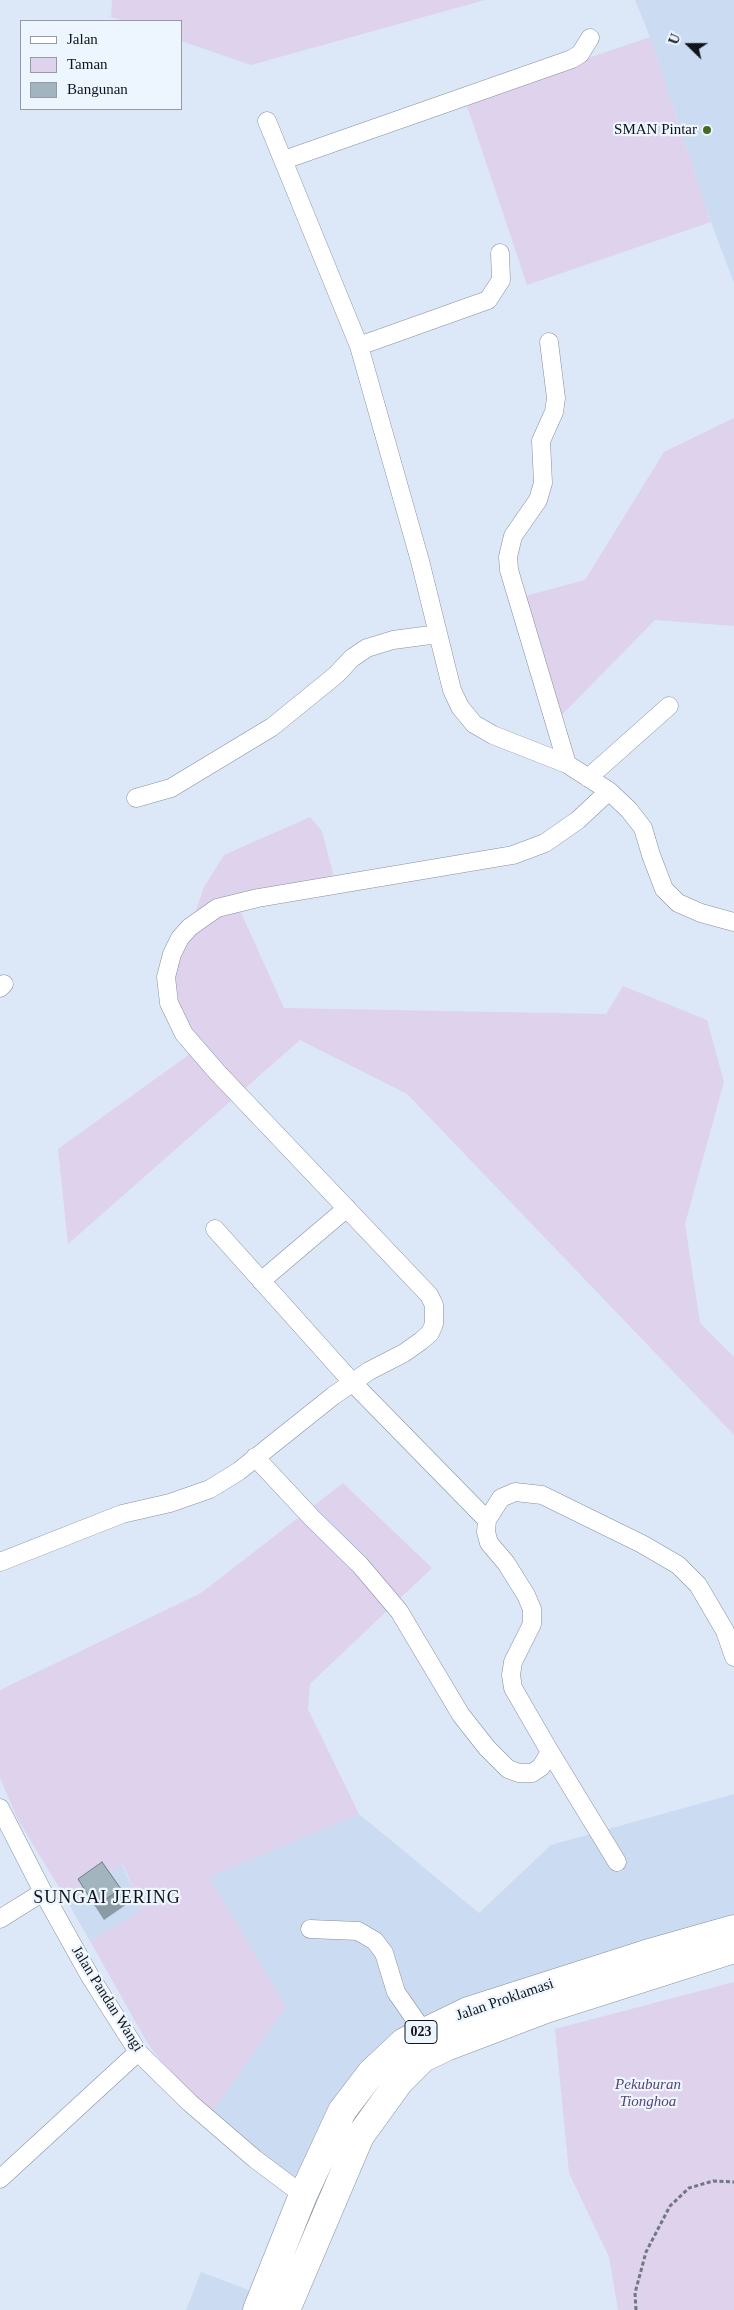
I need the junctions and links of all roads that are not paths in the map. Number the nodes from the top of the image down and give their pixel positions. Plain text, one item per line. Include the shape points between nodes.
1 (590, 38) dead end
2 (267, 121) dead end
3 (284, 160) junction
4 (500, 253) dead end
5 (549, 342) dead end
6 (359, 346) junction
7 (438, 634) junction
8 (669, 706) dead end
9 (567, 764) junction
10 (588, 778) junction
11 (609, 791) junction
12 (136, 798) dead end
13 (734, 922) edge
14 (347, 1208) junction
15 (215, 1229) dead end
16 (261, 1281) junction
17 (352, 1382) junction
18 (255, 1458) junction
19 (487, 1520) junction
20 (0, 1562) edge
21 (734, 1657) edge
22 (550, 1752) junction
23 (0, 1808) edge
24 (617, 1862) dead end
25 (43, 1892) junction
26 (0, 1919) edge
27 (310, 1929) dead end
28 (734, 1929) edge
29 (734, 1949) edge
30 (648, 1965) junction
31 (424, 2031) junction
32 (138, 2052) junction
33 (0, 2179) edge
34 (303, 2195) junction
35 (257, 2310) edge
36 (286, 2310) edge

1 - 3 street via 580,54 572,59
2 - 3 street
3 - 6 street
4 - 6 street via 501,280 488,300
5 - 9 street via 556,398 554,412 541,441 543,483 538,500 513,536 508,557 509,570
6 - 7 street
7 - 9 street via 452,690 460,707 474,724 493,735
7 - 12 street via 393,640 367,648 272,727 171,788
8 - 10 street
9 - 10 street
10 - 11 street
11 - 13 street via 644,828 664,889 678,903
11 - 14 street via 578,820 545,843 513,854 217,908 180,938 166,978 169,1003 184,1034
14 - 16 street
14 - 17 street via 429,1295 435,1315 430,1333 421,1341
15 - 16 street
16 - 17 street
17 - 18 street
17 - 19 street
18 - 20 street via 210,1489 170,1503 122,1514
18 - 22 street via 360,1565 399,1611 461,1715 498,1761 519,1773 532,1773 542,1767
19 - 21 street via 501,1498 515,1492 542,1495 642,1544 678,1565 698,1585 725,1631
19 - 22 street via 489,1543 506,1563 532,1609 532,1624 510,1675 513,1688
22 - 24 street
23 - 25 street, Jalan Pandan Wangi
25 - 26 street
25 - 32 street, Jalan Pandan Wangi via 91,1978
27 - 31 street via 358,1931 375,1941 384,1953 396,1992
28 - 30 highway, Jalan Proklamasi / 023
29 - 30 highway, Jalan Proklamasi / 023
30 - 31 highway, Jalan Proklamasi / 023 via 468,2011
30 - 36 highway, Jalan Proklamasi / 023 via 423,2058 399,2082 360,2136
31 - 34 highway, Jalan Proklamasi / 023 via 404,2042 371,2073 342,2111
32 - 33 street
32 - 34 street, Jalan Pandan Wangi via 255,2160
34 - 35 highway, Jalan Proklamasi / 023

